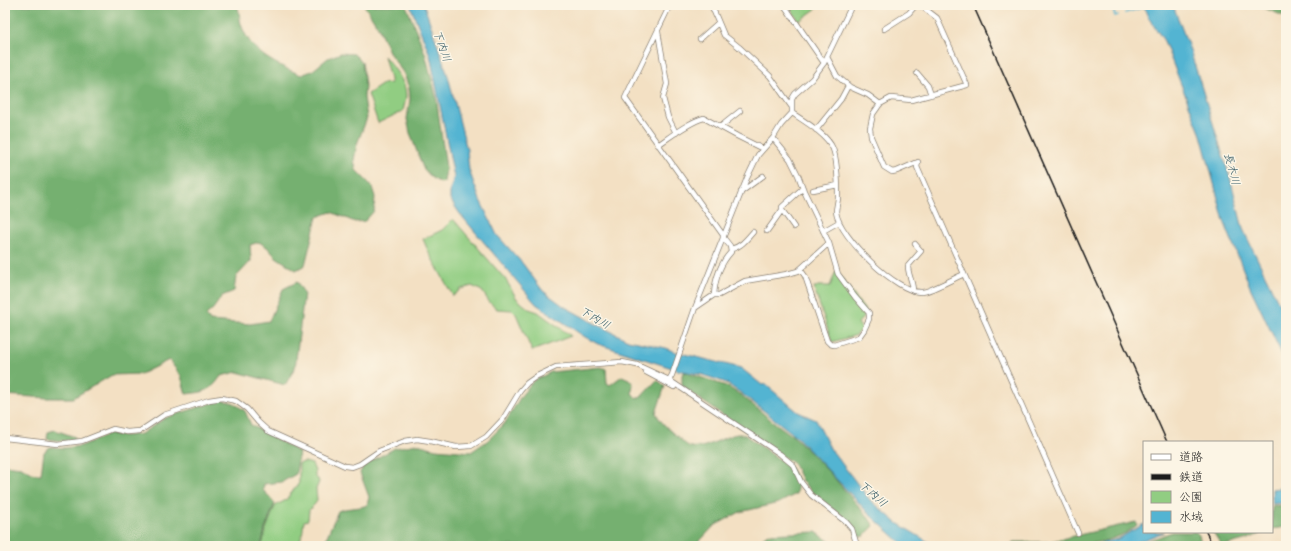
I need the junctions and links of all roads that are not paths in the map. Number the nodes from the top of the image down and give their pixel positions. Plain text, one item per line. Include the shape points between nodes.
1 (670, 5) edge
2 (710, 5) edge
3 (784, 5) edge
4 (852, 5) edge
5 (916, 5) edge
6 (920, 5) edge
7 (718, 23) junction
8 (884, 29) dead end
9 (658, 32) junction
10 (700, 39) dead end
11 (827, 57) junction
12 (824, 63) junction
13 (917, 74) dead end
14 (848, 86) junction
15 (931, 95) junction
16 (880, 104) junction
17 (791, 106) junction
18 (740, 111) dead end
19 (792, 113) junction
20 (720, 127) junction
21 (816, 130) junction
22 (676, 133) junction
23 (773, 138) junction
24 (658, 145) junction
25 (763, 149) junction
26 (763, 176) dead end
27 (838, 185) junction
28 (803, 188) junction
29 (813, 190) dead end
30 (741, 192) junction
31 (782, 210) junction
32 (839, 222) junction
33 (794, 227) dead end
34 (767, 231) dead end
35 (823, 231) junction
36 (753, 232) dead end
37 (723, 236) junction
38 (829, 243) junction
39 (915, 244) dead end
40 (731, 249) junction
41 (800, 269) junction
42 (964, 274) junction
43 (913, 291) junction
44 (714, 295) junction
45 (695, 308) junction
46 (637, 365) junction
47 (670, 378) junction
48 (674, 387) dead end
49 (5, 438) edge
50 (1078, 533) dead end
51 (857, 546) edge

1 - 9 street
2 - 7 street
3 - 12 street
4 - 11 street
5 - 8 street via 909,13
6 - 15 street via 937,18 967,85
7 - 10 street
7 - 17 street via 724,35 770,76
9 - 22 street via 667,84 663,98
9 - 24 street via 625,98
11 - 12 street
11 - 14 street via 837,76
12 - 17 street via 812,79 794,94
13 - 15 street
14 - 16 street
14 - 21 street
15 - 16 street via 912,100 892,98
16 - 42 street via 873,114 870,137 884,167 892,172 918,162 917,167
17 - 19 street
18 - 20 street
19 - 21 street
19 - 23 street
20 - 22 street via 704,118
20 - 25 street
21 - 27 street via 833,148
22 - 24 street
23 - 25 street
23 - 28 street via 790,158
24 - 37 street
25 - 30 street
26 - 30 street
27 - 29 street
27 - 32 street via 836,212
28 - 31 street via 784,205
28 - 35 street
30 - 37 street
31 - 33 street
31 - 34 street
32 - 35 street
32 - 43 street via 862,254 889,277
35 - 38 street
36 - 40 street via 744,243
37 - 40 street
37 - 45 street
38 - 41 street
38 - 41 street via 838,274 854,298 869,313 870,319 858,337 834,345 827,342 805,276
39 - 43 street via 921,251 908,266
40 - 44 street via 719,270
41 - 44 street via 787,274 745,281
42 - 43 street via 923,292
42 - 50 street
44 - 45 street
45 - 47 street
46 - 47 street
46 - 48 street
46 - 49 street via 622,362 556,367 527,383 503,419 486,437 471,446 456,447 417,439 405,441 379,451 352,467 268,431 236,401 222,398 164,415 140,431 127,432 113,428 82,441 58,444
47 - 51 street via 780,454 793,466 811,495 852,529

